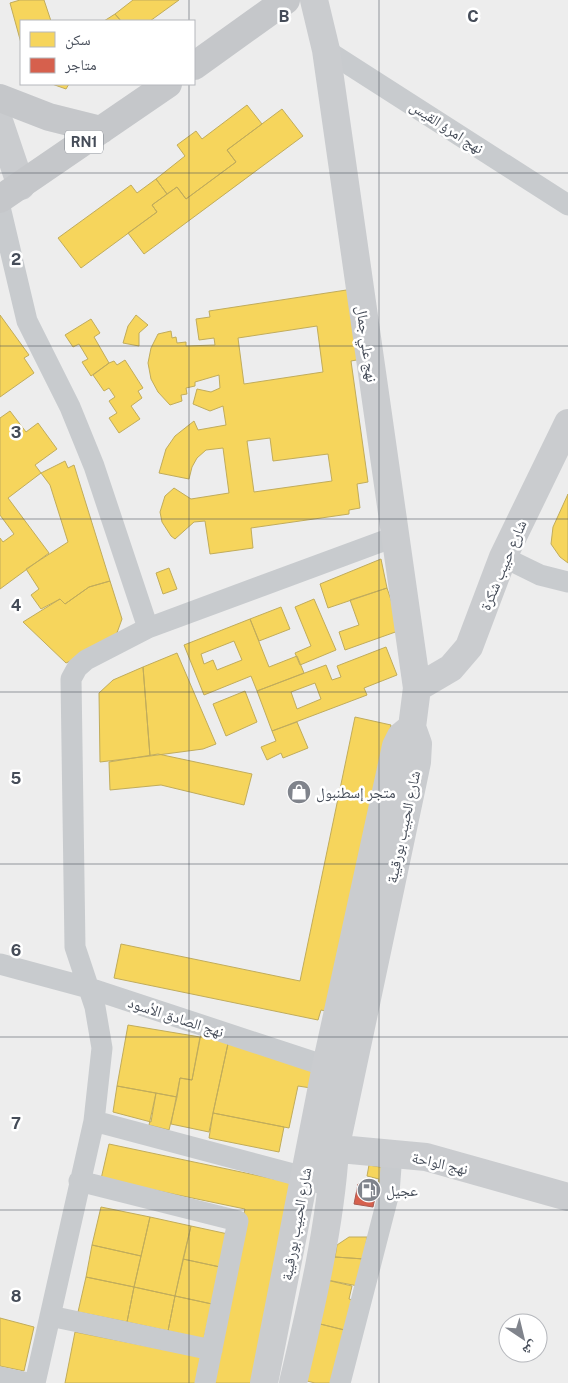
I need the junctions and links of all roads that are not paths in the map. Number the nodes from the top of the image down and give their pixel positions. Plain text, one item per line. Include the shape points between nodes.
1 (286, 0) edge
2 (314, 0) edge
3 (326, 50) junction
4 (195, 65) edge
5 (167, 85) edge
6 (0, 98) edge
7 (0, 124) edge
8 (101, 130) junction
9 (11, 192) edge
10 (568, 205) edge
11 (0, 207) edge
12 (568, 423) edge
13 (394, 537) junction
14 (503, 557) junction
15 (568, 582) edge
16 (148, 628) junction
17 (417, 688) junction
18 (412, 727) joint
19 (0, 964) edge
20 (89, 988) junction
21 (339, 1068) junction
22 (94, 1121) junction
23 (322, 1147) junction
24 (392, 1154) junction
25 (304, 1177) junction
26 (79, 1181) junction
27 (332, 1188) junction
28 (568, 1197) edge
29 (50, 1316) junction
30 (212, 1350) junction
31 (0, 1377) edge
32 (28, 1383) edge
33 (35, 1383) edge
34 (205, 1383) edge
35 (264, 1383) edge
36 (293, 1383) edge
37 (340, 1383) edge

1 - 4 main road
2 - 3 street, نهج علي جمال
3 - 10 street, نهج امرؤ القيس
3 - 13 street, نهج علي جمال
5 - 8 main road, RN1
6 - 8 main road via 49,117
7 - 9 street
8 - 9 main road, RN1
11 - 16 street via 27,321 70,408 94,466
12 - 14 street, شارع حبيب شكرة
13 - 16 street
13 - 17 street, نهج علي جمال
14 - 15 street via 540,575
14 - 17 street, شارع حبيب شكرة via 470,647 451,668
16 - 20 street via 86,660 71,679 75,947
17 - 18 street, نهج علي جمال
18 - 21 street, شارع الحبيب بورقيبة via 401,736 396,746
19 - 20 street, نهج الصادق الأسود
20 - 21 street, نهج الصادق الأسود
20 - 22 street via 102,1048
21 - 23 street, شارع الحبيب بورقيبة
22 - 25 street
22 - 26 street
23 - 24 street, نهج الواحة
23 - 25 street, شارع الحبيب بورقيبة
23 - 27 street, شارع الحبيب بورقيبة
24 - 28 street, نهج الواحة via 454,1164
24 - 37 street via 387,1202
25 - 27 street
25 - 35 street, شارع الحبيب بورقيبة
26 - 29 street
26 - 30 street via 238,1221
27 - 36 street, شارع الحبيب بورقيبة
29 - 30 street
29 - 33 street
30 - 34 street
31 - 32 street

